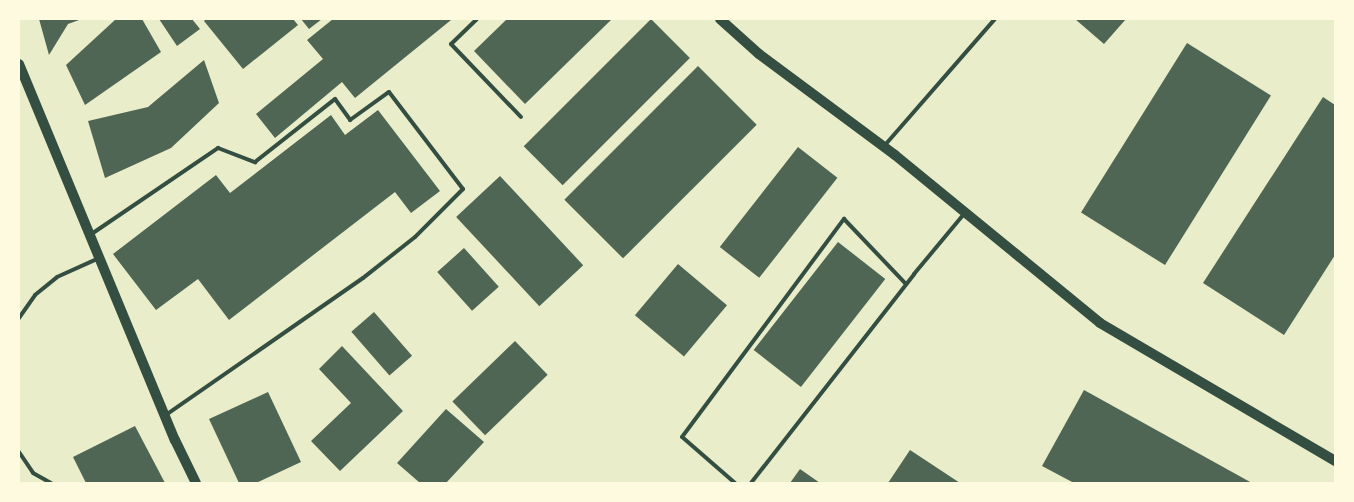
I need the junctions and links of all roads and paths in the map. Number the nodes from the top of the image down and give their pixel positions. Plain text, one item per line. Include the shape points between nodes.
1 (477, 19) edge
2 (720, 19) edge
3 (995, 19) edge
4 (19, 64) edge
5 (521, 117) dead end
6 (883, 148) junction
7 (965, 213) junction
8 (90, 236) junction
9 (99, 258) junction
10 (906, 284) junction
11 (19, 318) edge
12 (165, 417) junction
13 (19, 452) edge
14 (1335, 461) edge
15 (51, 483) edge
16 (196, 483) edge
17 (735, 483) edge
18 (752, 483) edge

1 - 5 lane via 451,44
2 - 6 main road via 759,54
3 - 6 lane
4 - 8 main road
6 - 7 main road
7 - 10 lane
7 - 14 main road via 1100,324
8 - 9 main road
8 - 12 lane via 218,148 255,162 335,99 350,120 389,92 463,189 415,237 363,278
9 - 11 lane via 58,277 35,295
9 - 12 main road
10 - 17 lane via 844,219 682,437
10 - 18 lane
12 - 16 main road
13 - 15 lane via 33,473

